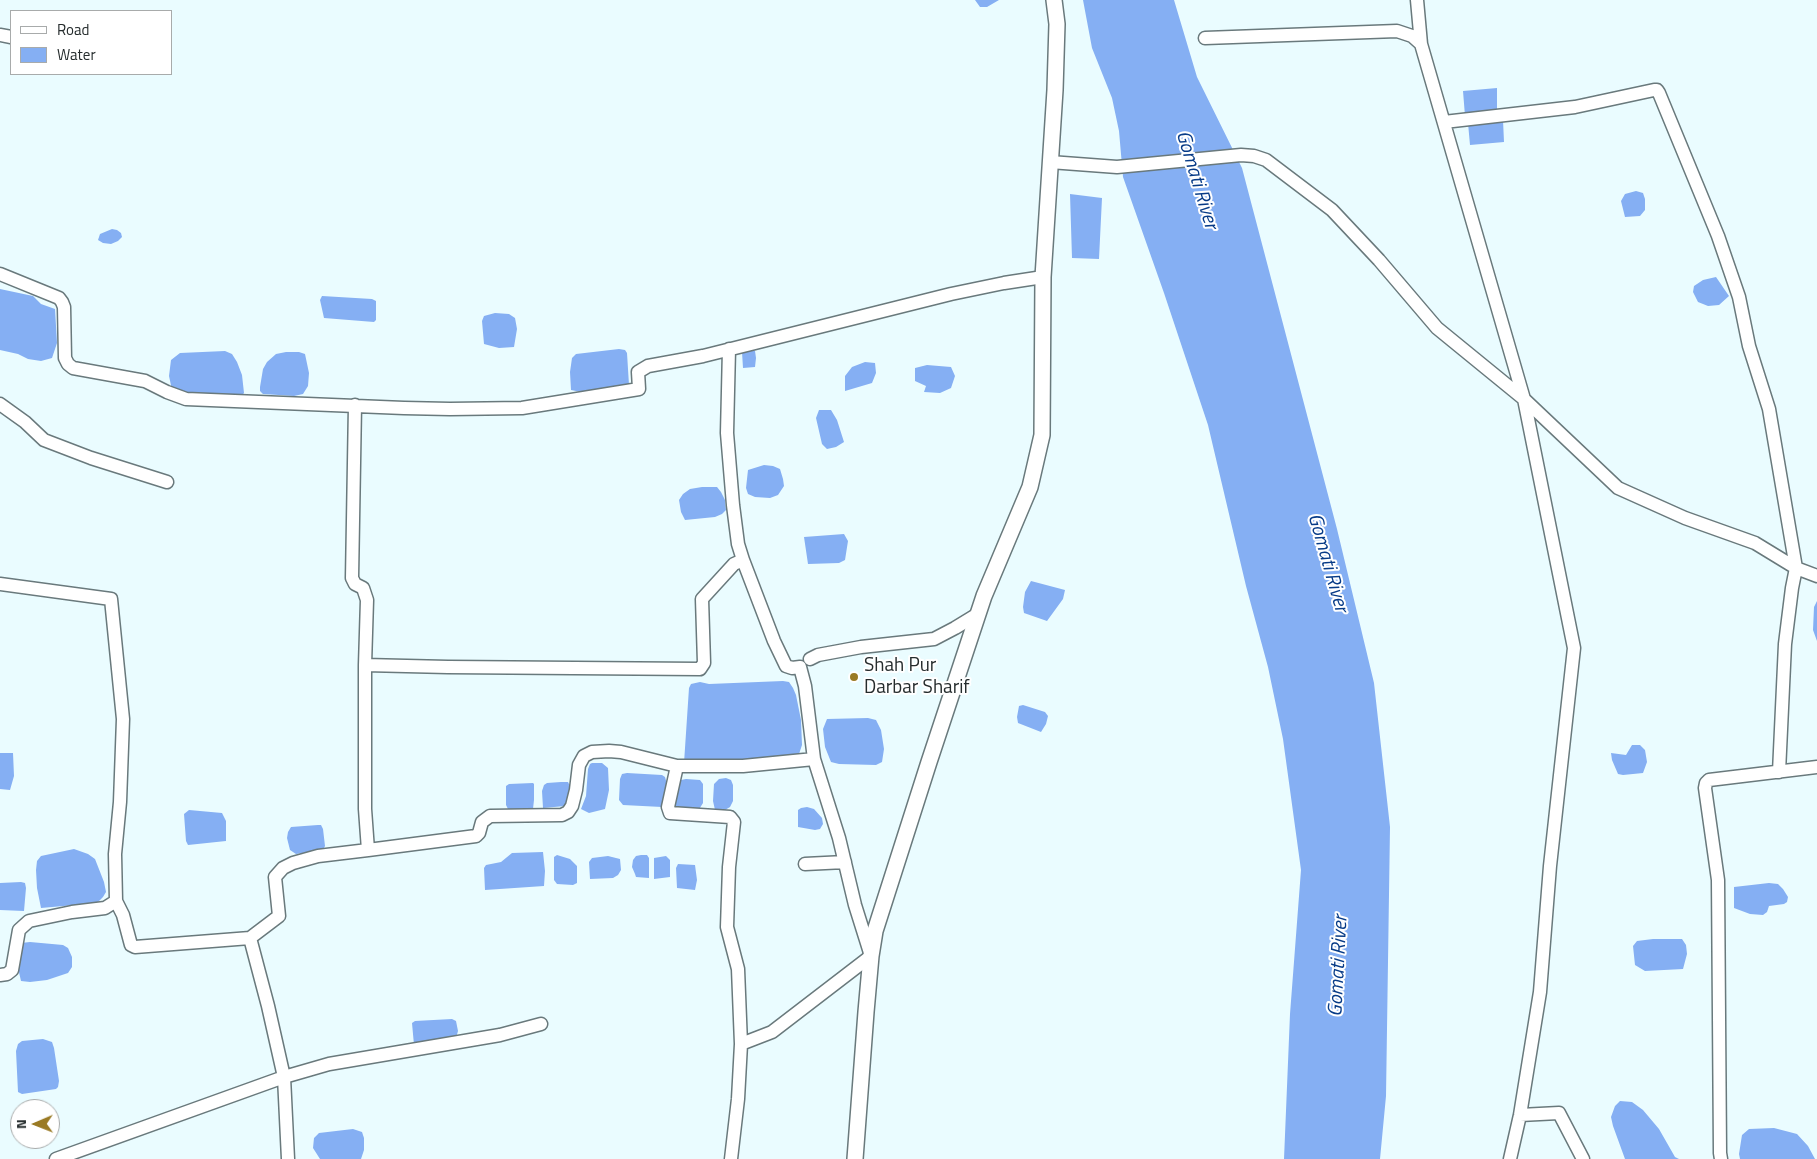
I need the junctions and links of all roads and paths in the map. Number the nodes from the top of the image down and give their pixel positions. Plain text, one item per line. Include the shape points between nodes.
1 (1054, 0) edge
2 (1417, 0) edge
3 (1205, 38) dead end
4 (1421, 44) junction
5 (1444, 122) junction
6 (1050, 162) junction
7 (0, 274) edge
8 (1043, 277) junction
9 (728, 349) junction
10 (1524, 399) junction
11 (0, 404) edge
12 (355, 405) junction
13 (167, 482) dead end
14 (743, 560) junction
15 (1796, 568) junction
16 (1817, 576) edge
17 (0, 584) edge
18 (978, 614) junction
19 (810, 659) dead end
20 (365, 665) junction
21 (814, 759) junction
22 (677, 766) junction
23 (1817, 767) edge
24 (1779, 772) junction
25 (368, 850) junction
26 (845, 862) junction
27 (805, 864) dead end
28 (116, 901) junction
29 (250, 938) junction
30 (871, 956) junction
31 (0, 975) edge
32 (541, 1024) dead end
33 (741, 1044) junction
34 (284, 1077) junction
35 (1520, 1115) junction
36 (56, 1159) edge
37 (288, 1159) edge
38 (731, 1159) edge
39 (855, 1159) edge
40 (1510, 1159) edge
41 (1583, 1159) edge
42 (1721, 1159) edge

1 - 6 main road via 1056,80
2 - 4 street
3 - 4 street via 1397,31 1412,36
4 - 5 street
5 - 10 street
5 - 15 street via 1575,107 1657,90 1707,206 1739,296 1749,346 1769,409
6 - 8 main road
6 - 10 street via 1117,167 1241,155 1266,160 1332,210 1437,328
7 - 12 street via 59,298 64,307 65,358 73,368 145,380 186,399
8 - 9 street via 951,294
8 - 18 main road via 1042,435 1030,487
9 - 12 street via 648,366 638,372 639,390 522,408
9 - 14 street via 727,433 733,505
10 - 15 street via 1618,488 1685,518 1755,543
10 - 35 street via 1574,648 1540,992
11 - 13 street via 44,440
12 - 20 street via 352,578 363,588 367,600
14 - 20 street via 734,564 702,599 704,663 700,669
14 - 21 street via 786,666 800,667
15 - 16 street
15 - 24 street via 1785,644
17 - 28 street via 109,598 112,601 123,719 115,854
18 - 19 street via 934,638 861,647
18 - 30 main road via 882,906
20 - 25 street via 364,809
21 - 22 street via 743,766
21 - 26 street
22 - 25 street via 622,752 592,752 584,756 579,765 572,806 562,815 490,816 482,822 476,836
22 - 33 street via 668,807 670,813 730,817 734,822 727,927 738,969
23 - 24 street
24 - 42 street via 1709,780 1705,788 1718,880
25 - 29 street via 318,856 283,868 275,877 280,916
26 - 27 street
26 - 30 street
28 - 29 street via 134,947
28 - 31 street via 105,908 29,921 19,930 12,970
29 - 34 street
30 - 33 street via 772,1032
30 - 39 main road
32 - 34 street via 500,1035 328,1064
33 - 38 street
34 - 36 street
34 - 37 street
35 - 40 street
35 - 41 street via 1559,1113

